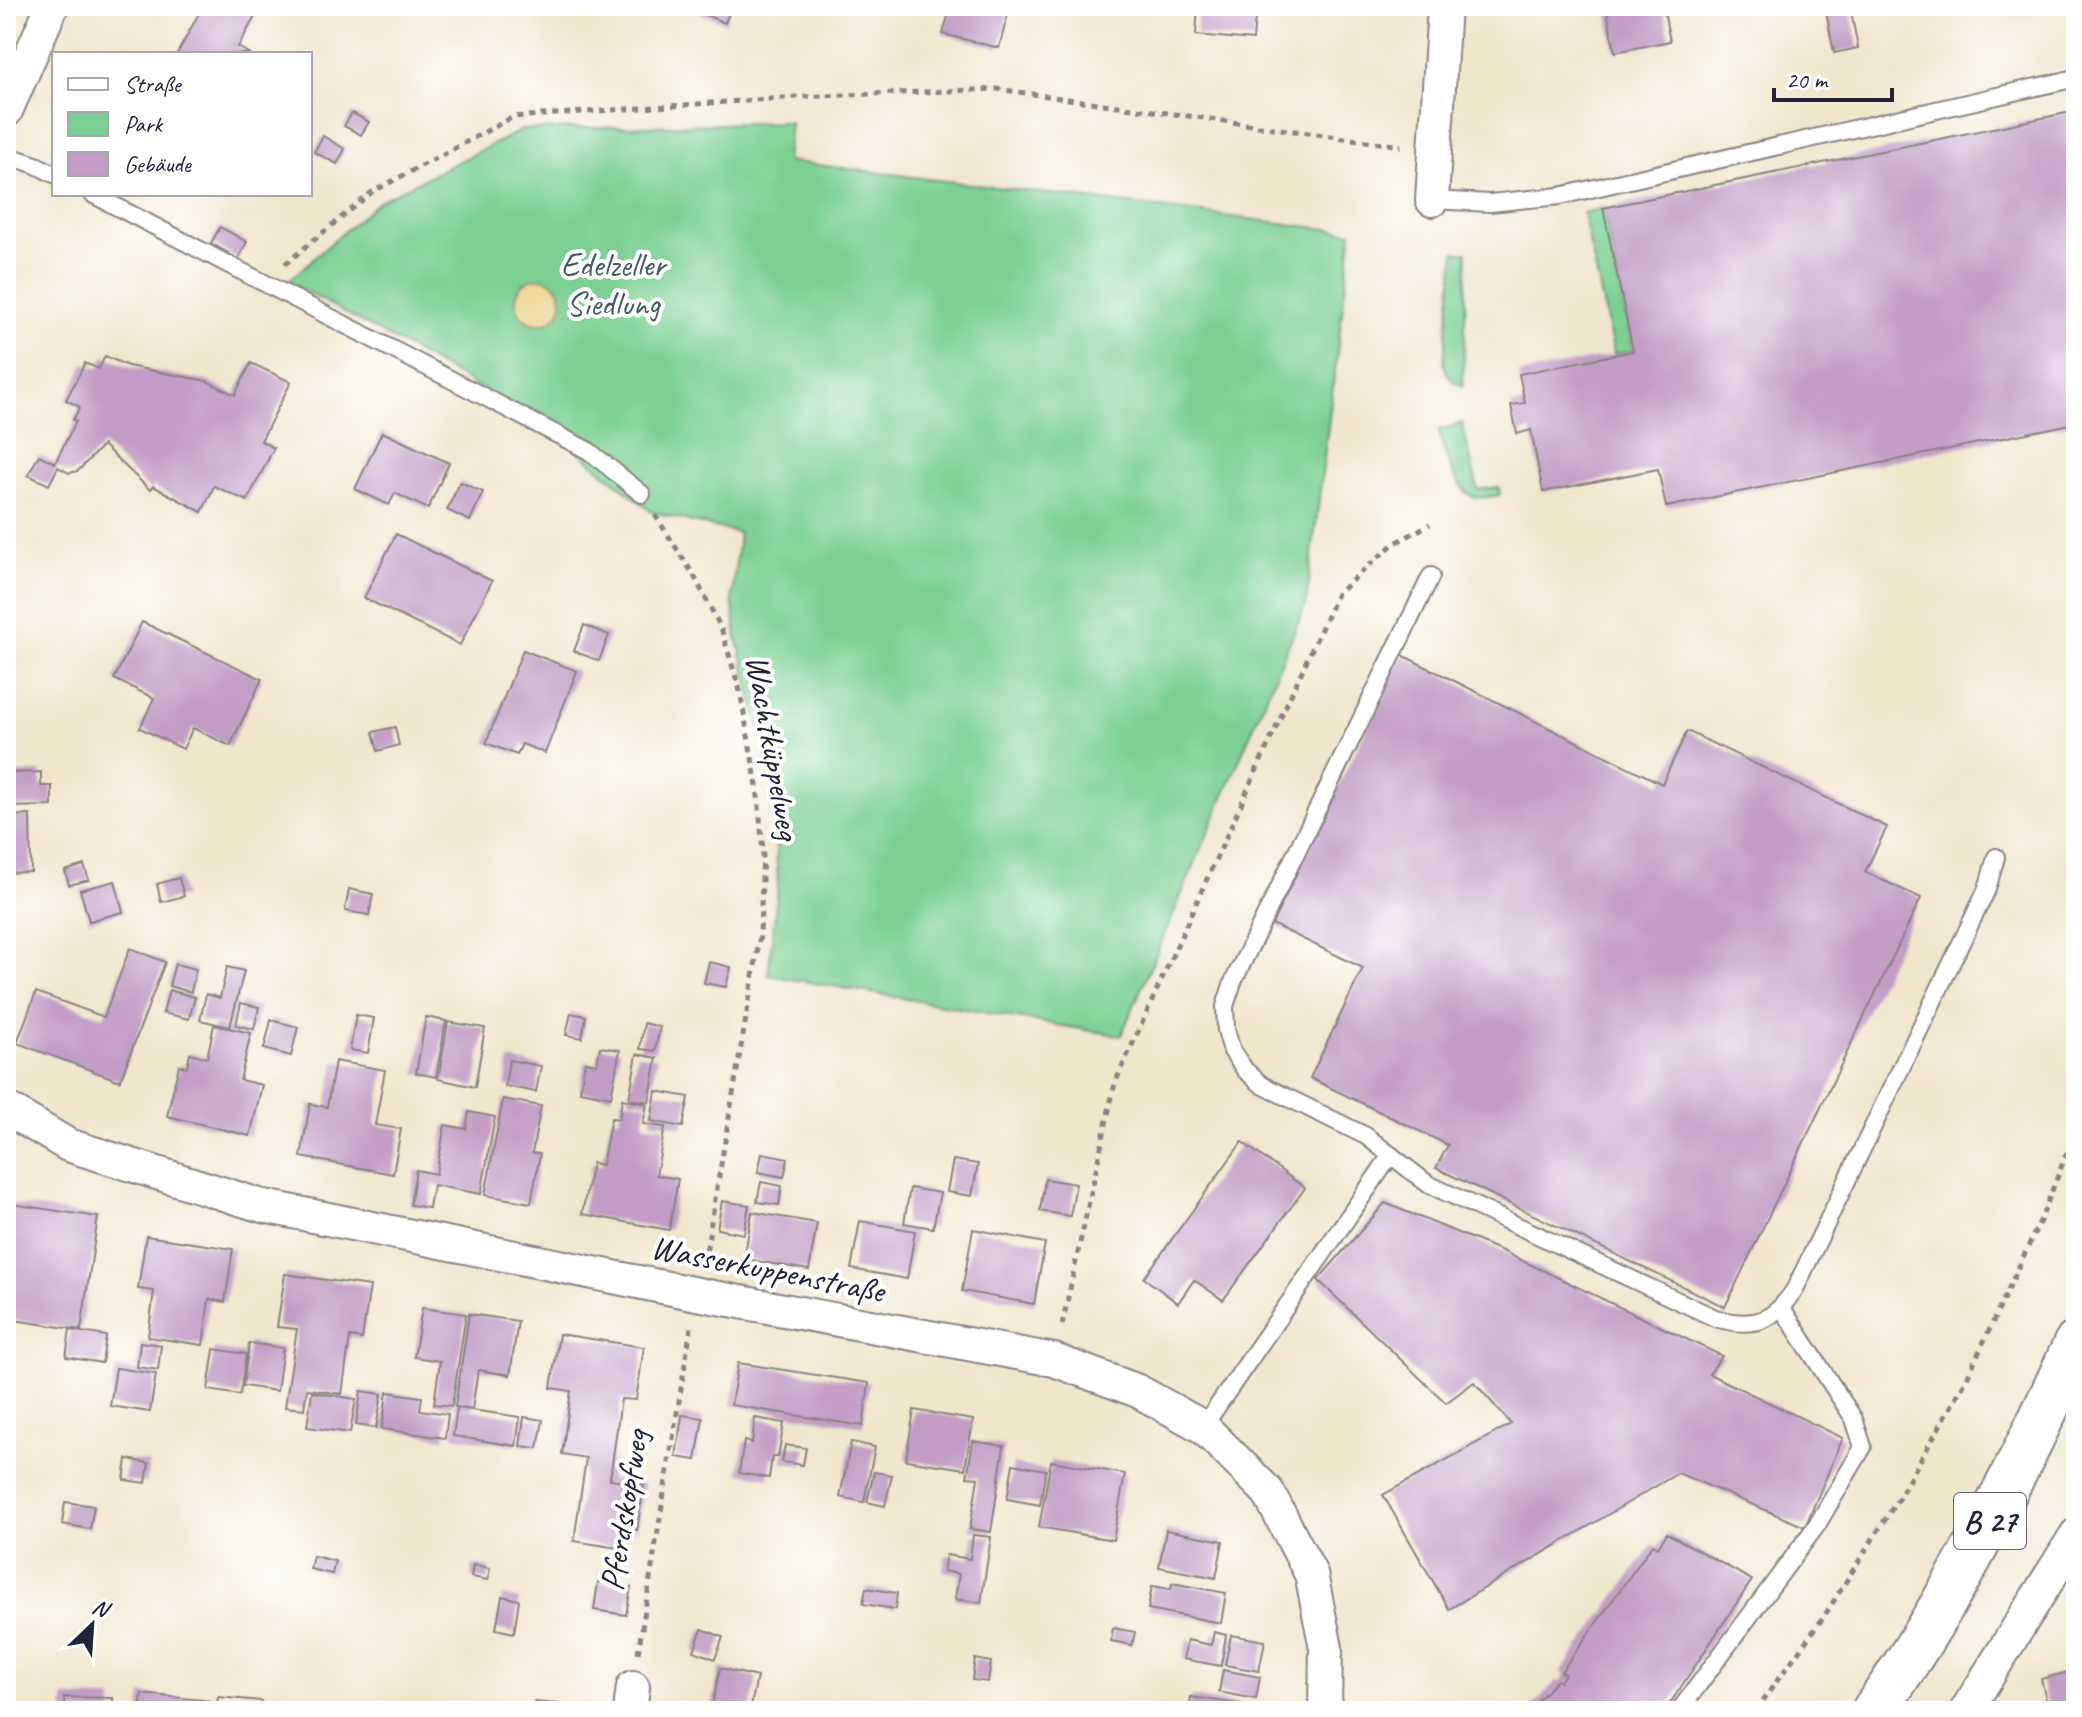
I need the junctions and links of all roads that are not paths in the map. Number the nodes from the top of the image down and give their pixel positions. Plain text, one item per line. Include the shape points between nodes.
1 (52, 6) edge
2 (1444, 6) edge
3 (2076, 78) edge
4 (6, 111) edge
5 (6, 155) edge
6 (52, 173) edge
7 (96, 196) edge
8 (1432, 200) joint
9 (642, 494) road end
10 (1431, 576) dead end
11 (1996, 857) dead end
12 (6, 1108) edge
13 (1391, 1155) junction
14 (1782, 1308) junction
15 (2076, 1344) edge
16 (1203, 1427) junction
17 (2076, 1535) edge
18 (1882, 1701) edge
19 (1325, 1711) edge
20 (1679, 1711) edge
21 (1966, 1711) edge

1 - 4 street
2 - 8 street
3 - 8 lane via 1560,196 1490,203
5 - 6 lane
7 - 9 lane via 589,451
10 - 13 lane via 1225,1006 1232,1051 1245,1070 1262,1085 1366,1136
11 - 14 lane via 1987,889
12 - 16 street, Wasserkuppenstraße via 68,1145 259,1205 1054,1360 1138,1391
13 - 14 lane via 1428,1184 1715,1318 1738,1324 1762,1321
13 - 16 lane
14 - 20 lane via 1854,1419 1863,1447 1817,1525
15 - 18 highway, B 27 via 2004,1497
16 - 19 street, Wasserkuppenstraße via 1268,1492 1311,1574 1326,1648
17 - 21 street

